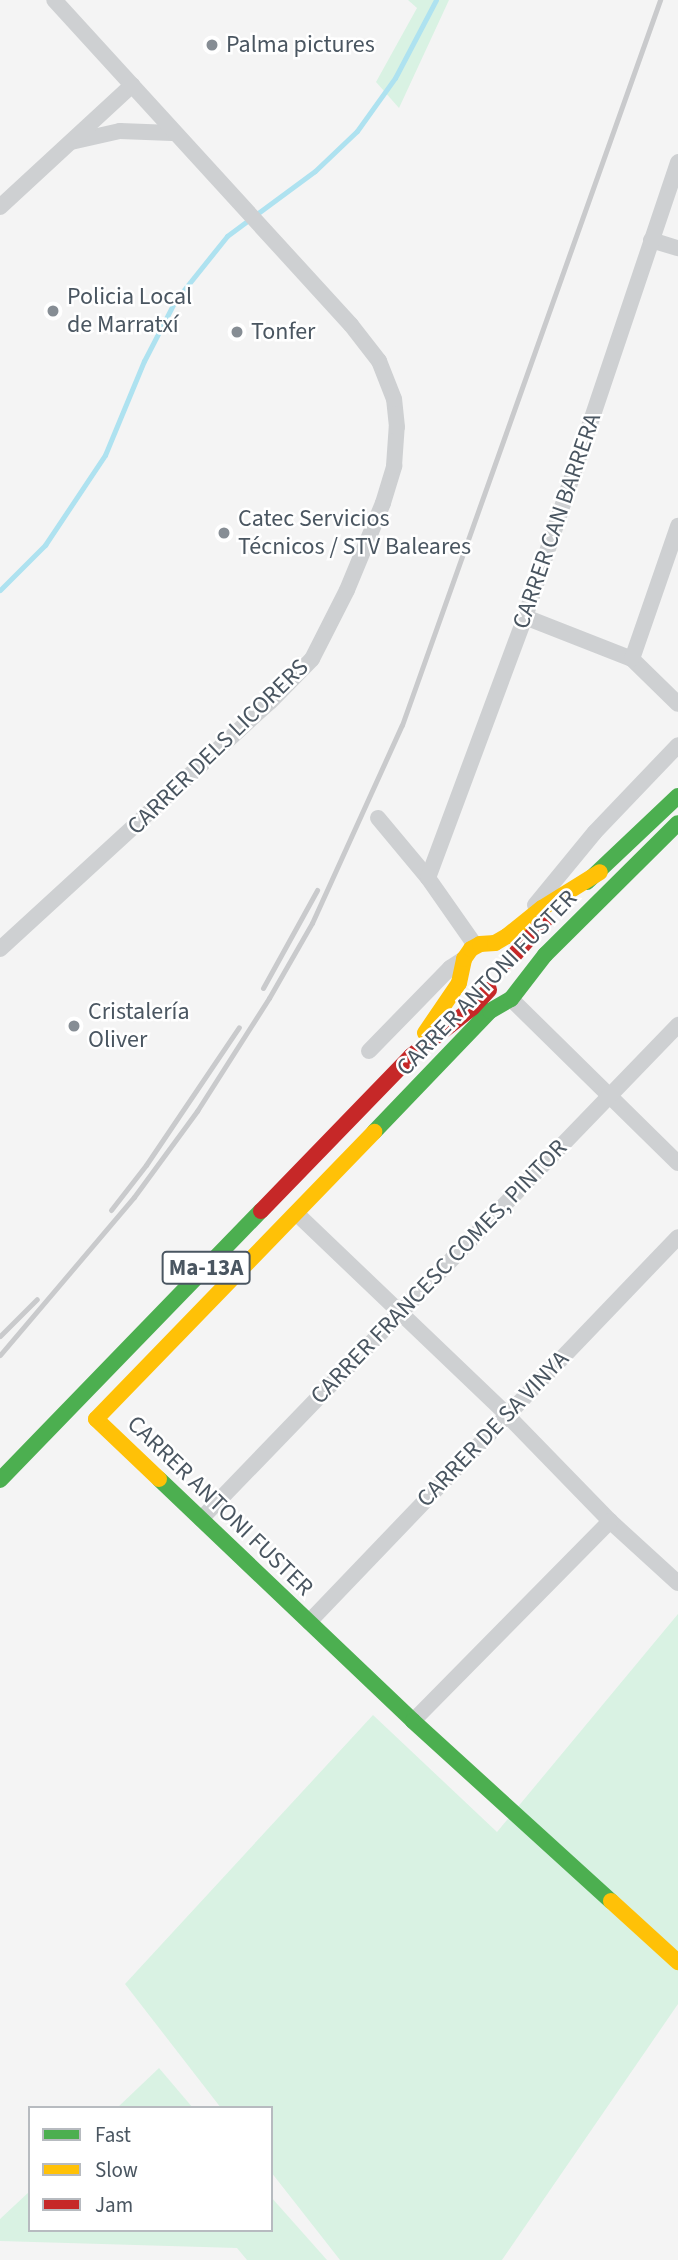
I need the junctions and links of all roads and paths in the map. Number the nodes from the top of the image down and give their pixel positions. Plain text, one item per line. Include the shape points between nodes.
1 (54, 0) edge
2 (132, 85) junction
3 (172, 133) junction
4 (70, 143) junction
5 (678, 162) edge
6 (0, 207) edge
7 (651, 240) junction
8 (678, 248) edge
9 (678, 526) edge
10 (525, 617) junction
11 (632, 659) junction
12 (678, 704) edge
13 (678, 745) edge
14 (678, 796) edge
15 (379, 818) dead end
16 (678, 824) edge
17 (600, 872) junction
18 (428, 877) junction
19 (501, 939) junction
20 (475, 945) junction
21 (0, 949) edge
22 (509, 961) junction
23 (464, 964) junction
24 (489, 990) junction
25 (511, 999) junction
26 (678, 1025) edge
27 (369, 1051) dead end
28 (411, 1056) junction
29 (609, 1097) junction
30 (678, 1163) edge
31 (296, 1213) junction
32 (678, 1237) edge
33 (399, 1313) junction
34 (506, 1414) junction
35 (0, 1480) edge
36 (201, 1519) junction
37 (610, 1521) junction
38 (678, 1583) edge
39 (309, 1622) junction
40 (413, 1721) junction
41 (678, 1962) edge

1 - 2 street, CARRER DELS LICORERS
2 - 3 street, CARRER DELS LICORERS
2 - 4 street
3 - 4 street via 120,131
3 - 21 street, CARRER DELS LICORERS via 264,228 379,361 394,398 394,466 347,590 312,659
4 - 6 street
5 - 7 street, CARRER CAN BARRERA
7 - 8 street
7 - 10 street, CARRER CAN BARRERA
9 - 11 street
10 - 11 street
10 - 18 street, CARRER CAN BARRERA
11 - 12 street
13 - 19 street
14 - 17 street, Ma-13A
15 - 18 street
16 - 25 street, CARRER ANTONI FUSTER via 545,955
17 - 19 street, Ma-13A
17 - 22 street, Ma-13A via 549,915
18 - 20 street
19 - 20 street
19 - 22 street
20 - 23 street, Ma-13A
22 - 24 street, Ma-13A via 510,972 503,985
23 - 24 street via 473,986
23 - 27 street via 450,968
23 - 28 street, Ma-13A via 448,1003
24 - 28 street, Ma-13A
25 - 29 street
25 - 31 street, CARRER ANTONI FUSTER via 491,1011
26 - 29 street, CARRER FRANCESC COMES, PINTOR
28 - 35 street, Ma-13A
29 - 30 street
29 - 33 street, CARRER FRANCESC COMES, PINTOR
31 - 33 street
31 - 36 street, CARRER ANTONI FUSTER via 96,1419
32 - 34 street, CARRER DE SA VINYA
33 - 34 street
33 - 36 street, CARRER FRANCESC COMES, PINTOR
34 - 37 street
34 - 39 street, CARRER DE SA VINYA
36 - 39 street, CARRER ANTONI FUSTER
37 - 38 street
37 - 40 street
39 - 40 street, CARRER ANTONI FUSTER
40 - 41 street, CARRER ANTONI FUSTER

